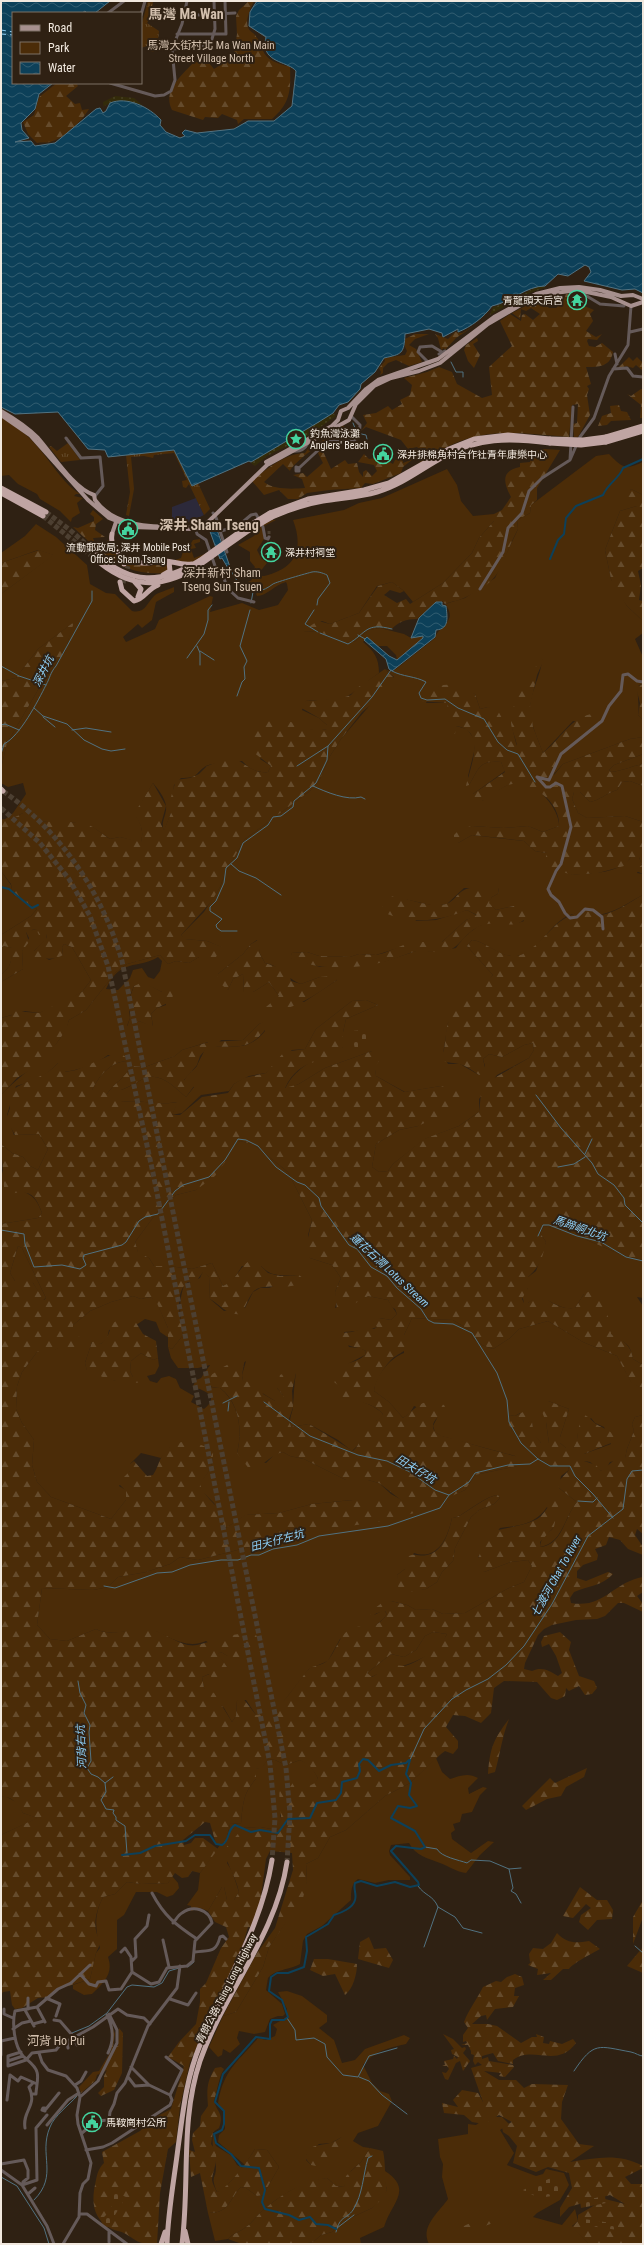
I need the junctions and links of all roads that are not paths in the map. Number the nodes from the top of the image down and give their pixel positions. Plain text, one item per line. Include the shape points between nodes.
1 (124, 1) edge
2 (145, 1) edge
3 (187, 1) edge
4 (214, 1) edge
5 (225, 2) edge
6 (109, 12) edge
7 (142, 12) edge
8 (225, 13) junction
9 (235, 13) dead end
10 (214, 14) junction
11 (197, 15) dead end
12 (177, 34) junction
13 (214, 34) junction
14 (172, 49) junction
15 (113, 84) edge
16 (577, 290) junction
17 (595, 293) junction
18 (628, 296) junction
19 (636, 296) junction
20 (643, 299) edge
21 (595, 301) junction
22 (643, 302) edge
23 (637, 303) junction
24 (624, 305) junction
25 (631, 306) junction
26 (643, 328) edge
27 (630, 332) junction
28 (442, 352) dead end
29 (615, 354) dead end
30 (424, 359) junction
31 (431, 363) junction
32 (617, 364) junction
33 (420, 367) junction
34 (613, 369) junction
35 (643, 377) edge
36 (573, 407) dead end
37 (346, 409) junction
38 (1, 411) edge
39 (1, 415) edge
40 (352, 415) junction
41 (340, 416) junction
42 (346, 421) junction
43 (643, 426) edge
44 (643, 431) edge
45 (66, 438) dead end
46 (606, 439) junction
47 (275, 459) junction
48 (570, 460) junction
49 (300, 467) dead end
50 (1, 488) edge
51 (1, 494) edge
52 (93, 498) junction
53 (214, 514) junction
54 (109, 518) junction
55 (118, 520) junction
56 (127, 526) junction
57 (195, 527) junction
58 (114, 528) junction
59 (220, 531) junction
60 (112, 534) joint
61 (269, 536) tunnel mouth
62 (227, 552) dead end
63 (169, 562) junction
64 (199, 563) junction
65 (122, 571) junction
66 (134, 581) junction
67 (170, 581) junction
68 (122, 582) tunnel mouth
69 (480, 589) dead end
70 (130, 597) junction
71 (254, 602) dead end
72 (643, 682) edge
73 (603, 929) dead end
74 (272, 1860) tunnel mouth
75 (287, 1862) tunnel mouth
76 (152, 1893) dead end
77 (149, 1915) dead end
78 (173, 1923) junction
79 (197, 1939) junction
80 (226, 1939) dead end
81 (164, 1940) dead end
82 (121, 1952) dead end
83 (195, 1952) junction
84 (132, 1961) junction
85 (90, 1965) dead end
86 (169, 1967) junction
87 (180, 1968) junction
88 (132, 1972) junction
89 (80, 1974) junction
90 (196, 1993) dead end
91 (28, 1998) dead end
92 (46, 1998) junction
93 (170, 1999) junction
94 (37, 2007) junction
95 (4, 2009) dead end
96 (26, 2010) junction
97 (108, 2015) junction
98 (13, 2018) junction
99 (33, 2023) junction
100 (150, 2024) junction
101 (13, 2029) junction
102 (73, 2036) junction
103 (15, 2038) junction
104 (67, 2040) junction
105 (1, 2041) edge
106 (77, 2045) dead end
107 (68, 2048) dead end
108 (21, 2052) junction
109 (39, 2053) junction
110 (108, 2053) dead end
111 (1, 2055) edge
112 (8, 2056) junction
113 (23, 2056) junction
114 (166, 2058) dead end
115 (27, 2059) junction
116 (8, 2061) junction
117 (131, 2067) junction
118 (86, 2072) dead end
119 (128, 2077) junction
120 (33, 2083) junction
121 (37, 2084) junction
122 (75, 2084) junction
123 (149, 2085) junction
124 (59, 2093) dead end
125 (33, 2094) junction
126 (79, 2095) junction
127 (170, 2095) junction
128 (7, 2100) dead end
129 (47, 2115) junction
130 (51, 2119) junction
131 (47, 2125) dead end
132 (24, 2128) dead end
133 (82, 2133) junction
134 (86, 2150) junction
135 (1, 2164) edge
136 (1, 2170) edge
137 (23, 2185) junction
138 (35, 2188) dead end
139 (28, 2194) junction
140 (80, 2214) junction
141 (168, 2225) junction
142 (184, 2226) junction
143 (109, 2231) junction
144 (109, 2242) dead end
145 (54, 2244) edge
146 (63, 2244) edge
147 (127, 2244) edge
148 (161, 2244) edge
149 (167, 2244) edge
150 (182, 2244) edge
151 (188, 2244) edge

1 - 6 street
2 - 7 street
3 - 12 street
4 - 10 street
5 - 8 street
8 - 9 street
8 - 10 street
8 - 13 street via 226,34
10 - 11 street
10 - 13 street
12 - 13 street
12 - 14 street
13 - 14 street via 211,42 203,46
14 - 15 street via 175,80 172,90 162,96 140,93
16 - 17 main road
16 - 21 street
16 - 40 main road via 548,294 524,303 488,324 440,363 374,386 356,404
17 - 21 street via 592,296
17 - 24 main road
18 - 19 main road
18 - 24 main road
18 - 31 main road via 579,287 541,292 494,317
19 - 20 main road
19 - 23 main road
21 - 24 street
22 - 23 main road
23 - 25 main road
24 - 25 main road
25 - 27 street
26 - 27 street
27 - 32 street via 627,349
28 - 30 street via 432,346 420,346 418,351
29 - 32 street
30 - 31 street
30 - 33 street
31 - 33 main road
32 - 34 street
33 - 37 main road via 378,380
34 - 35 street via 627,368 633,376
34 - 48 street via 594,418 580,437
36 - 48 street
37 - 40 main road
37 - 41 main road via 341,411
38 - 52 main road via 32,433
39 - 52 main road via 30,435 87,498
40 - 42 main road
40 - 49 street via 360,430 354,440 332,441 321,445
41 - 42 main road
41 - 47 main road via 326,431
42 - 47 main road
43 - 46 highway
44 - 46 highway
45 - 52 street via 81,458 100,457 103,486
46 - 64 highway, bridge via 581,445 510,439 477,443 447,454 388,488 365,495 313,503 271,515 245,528
47 - 53 main road
48 - 69 street via 542,478 529,490 522,513 508,528 502,552
50 - 51 highway via 45,514
52 - 54 main road
52 - 55 main road
53 - 57 main road
53 - 59 street
54 - 55 main road
54 - 58 main road
55 - 56 main road
55 - 57 main road via 138,525
55 - 58 main road
56 - 57 main road via 182,530
56 - 58 main road
57 - 71 street via 197,534 206,540 215,566 224,578 227,588 238,598
58 - 60 main road
59 - 61 street via 238,526 255,514 260,519 265,538 268,539
59 - 62 street
60 - 63 highway via 111,544 126,562
63 - 64 highway via 183,565
63 - 65 highway via 170,569 164,574 145,575
64 - 65 highway via 162,578 142,577
64 - 67 highway via 187,573
65 - 66 highway via 95,555 111,572
66 - 67 highway
66 - 70 highway via 142,592 138,597
67 - 70 highway via 152,588 138,600 132,600
68 - 70 highway via 124,592
72 - 73 street via 628,674 623,675 621,691 601,722 561,754 549,780 538,777 546,787 556,783 562,786 567,815 571,822 561,864 549,885 549,891 570,918 576,918 585,909 594,911 602,917
74 - 141 highway, 青朗公路 Tsing Long Highway via 267,1888 253,1932 200,2045 189,2076 182,2110
75 - 142 highway, 青朗公路 Tsing Long Highway via 270,1921 212,2033 196,2076 186,2129
76 - 78 street via 164,1914
77 - 84 street via 147,1926 135,1939 136,1958
78 - 79 street
78 - 79 street via 182,1913 198,1909 204,1911 211,1918 212,1925
79 - 83 street via 194,1945
80 - 83 street via 220,1937 214,1949
81 - 86 street
82 - 84 street via 126,1948
83 - 87 street via 193,1961
84 - 88 street
85 - 89 street
86 - 87 street
86 - 88 street via 156,1984 146,1982
87 - 93 street via 176,1988
88 - 89 street via 121,1989 109,1990 106,1980 98,1982 96,1986 89,1984
89 - 92 street via 71,1983
90 - 93 street via 188,2005
91 - 96 street
92 - 94 street
92 - 102 street via 60,2004 55,2018
93 - 100 street
94 - 96 street
94 - 99 street via 44,2022
95 - 98 street via 4,2014
96 - 98 street via 15,2011
96 - 99 street
97 - 100 street via 118,2009 127,2015 144,2018
97 - 102 street via 93,2027
97 - 110 street via 112,2033
97 - 126 street via 117,2030 117,2043 98,2081
98 - 101 street
99 - 101 street via 22,2023
100 - 117 street
101 - 103 street
102 - 104 street
102 - 106 street
103 - 105 street
103 - 108 street
104 - 107 street
104 - 109 street via 56,2050
105 - 111 street
108 - 112 street
108 - 113 street
109 - 115 street via 31,2053
109 - 122 street via 42,2063 48,2070 66,2076
111 - 112 street
112 - 116 street
113 - 115 street
113 - 116 street
114 - 127 street via 182,2070
115 - 116 street via 8,2066
115 - 121 street via 37,2071
117 - 119 street
117 - 123 street
118 - 122 street via 81,2081
119 - 123 street via 135,2086
119 - 133 street via 117,2093 109,2120 96,2121
120 - 121 street
120 - 125 street via 29,2087
120 - 128 street via 21,2077 18,2081 10,2075
121 - 125 street via 36,2094
122 - 126 street
123 - 127 street
124 - 129 street via 46,2110
125 - 132 street via 31,2107 24,2120
126 - 130 street via 68,2100
126 - 133 street via 77,2116
127 - 134 street via 170,2105 146,2123 103,2147
129 - 130 street
129 - 137 street via 36,2128 37,2180
130 - 131 street
133 - 134 street
134 - 140 street via 91,2163 88,2178 80,2193
135 - 137 street via 24,2160 28,2178
136 - 137 street
137 - 139 street
138 - 139 street
139 - 145 street via 47,2226
140 - 143 street via 87,2214
140 - 146 street
141 - 148 highway
141 - 149 highway, 青朗公路 Tsing Long Highway
142 - 150 highway, 青朗公路 Tsing Long Highway
142 - 151 highway
143 - 144 street
143 - 147 street

